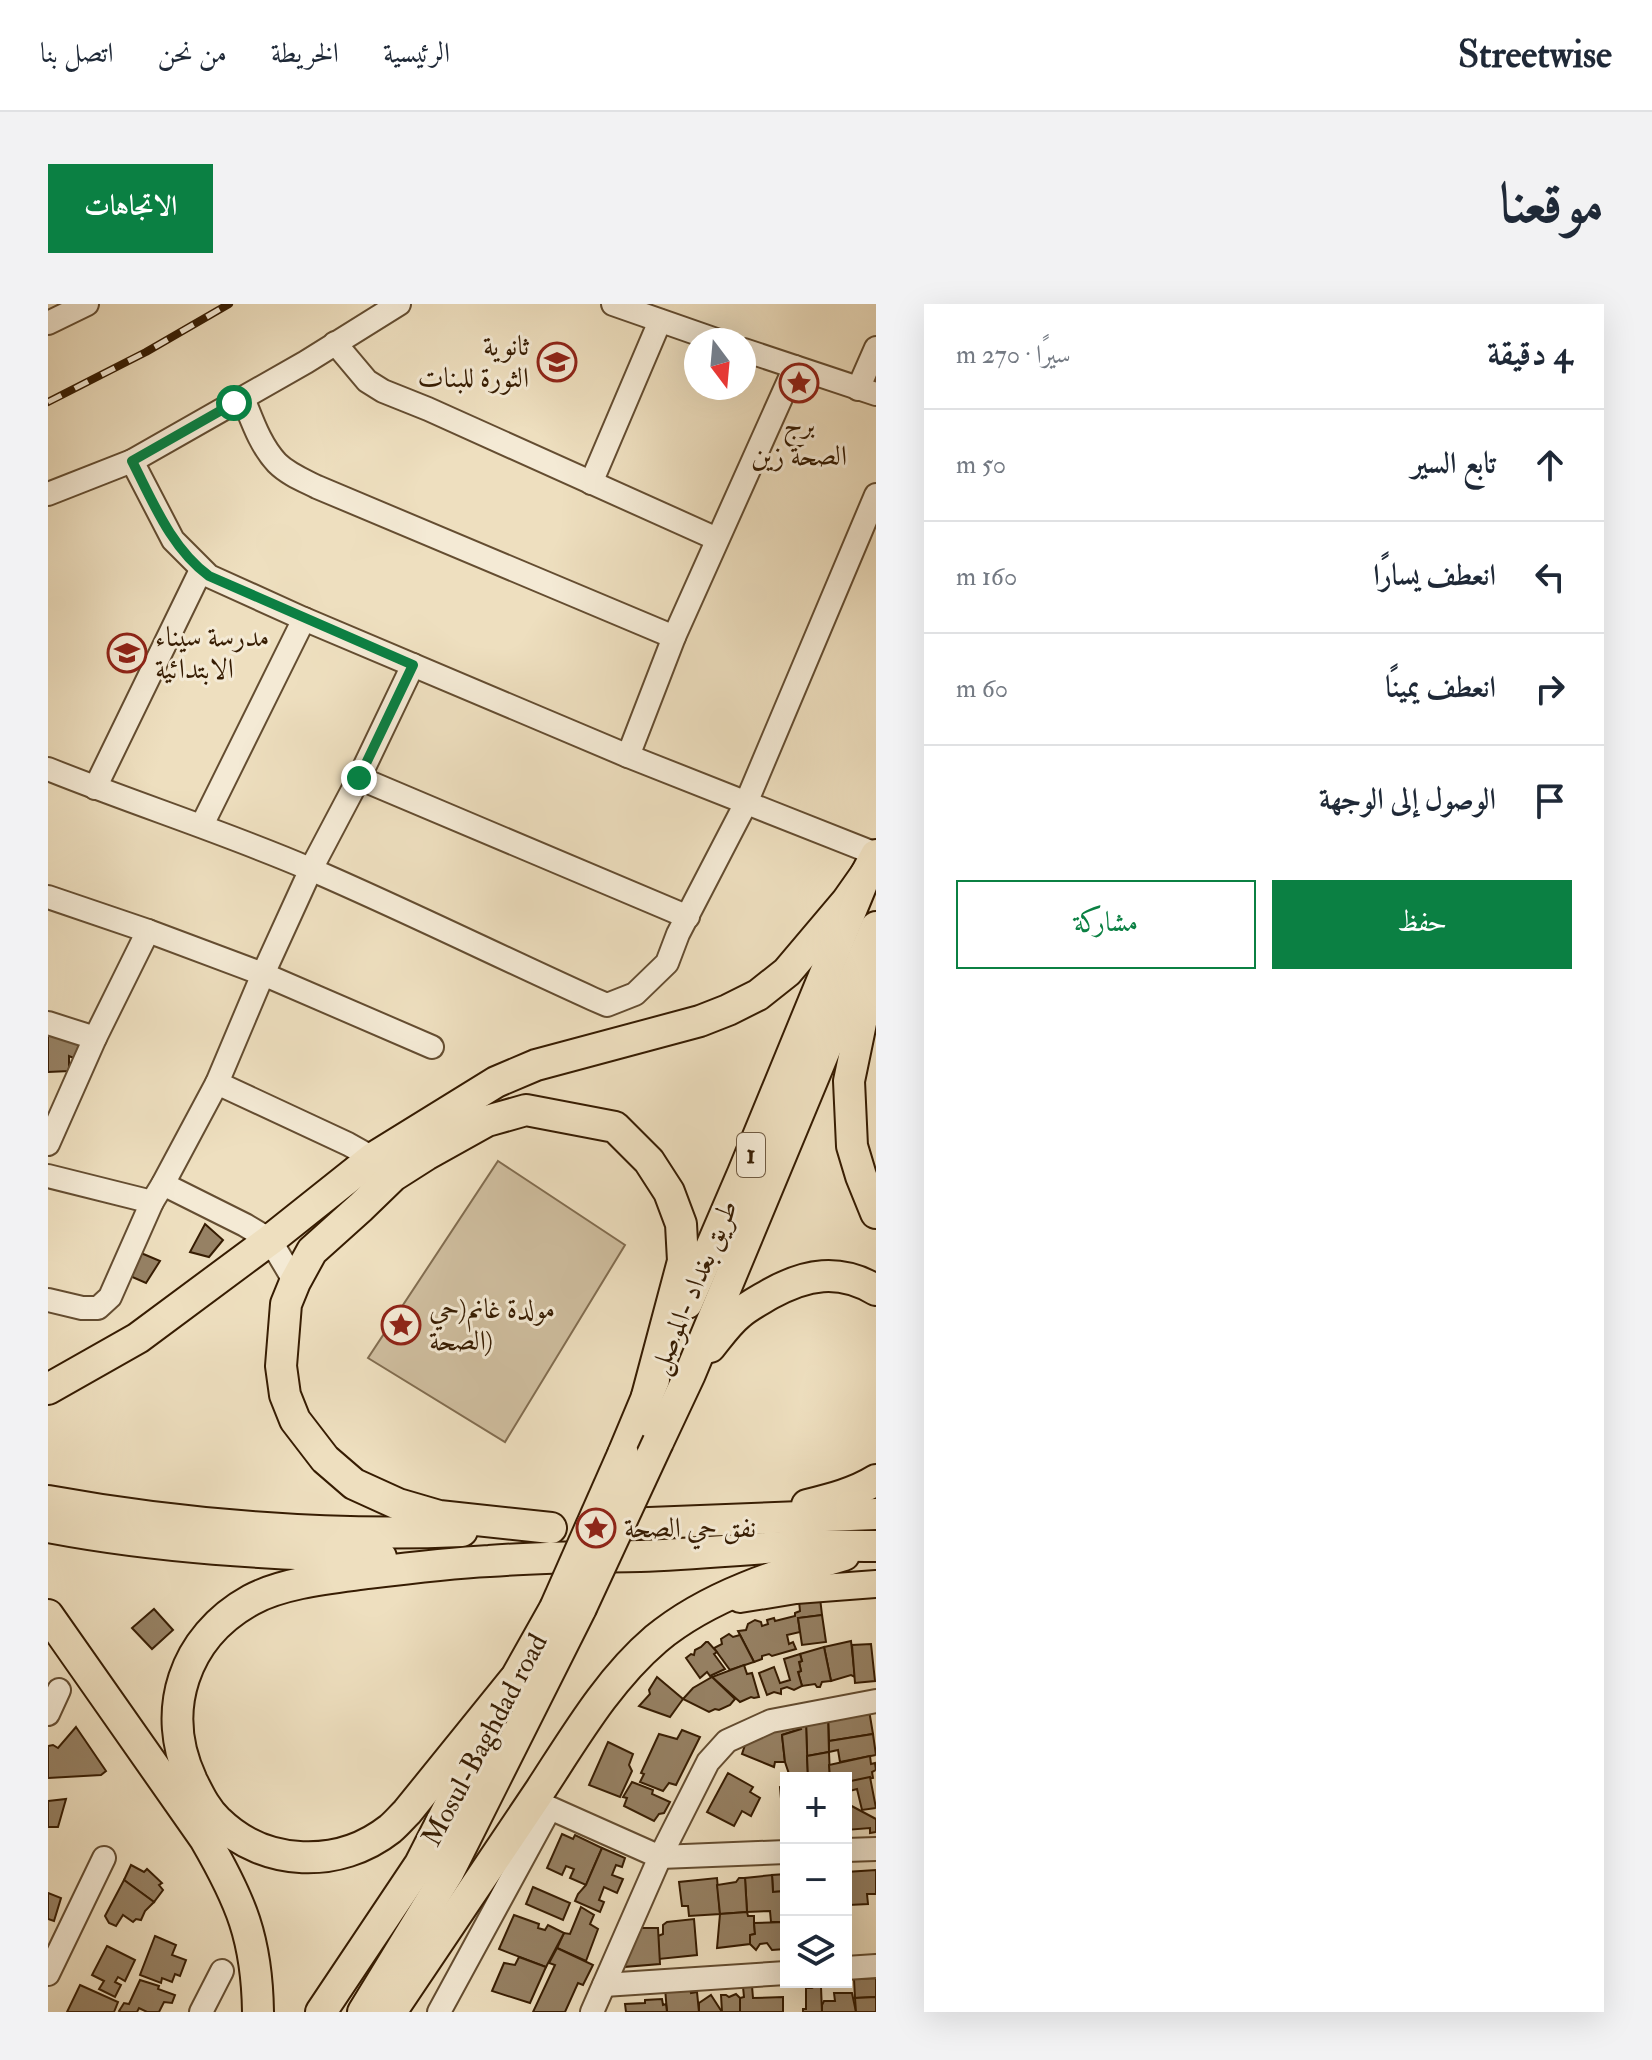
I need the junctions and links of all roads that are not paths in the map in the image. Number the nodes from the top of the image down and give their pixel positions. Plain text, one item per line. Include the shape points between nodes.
1 (87, 304) edge
2 (399, 304) edge
3 (613, 304) edge
4 (660, 321) junction
5 (48, 323) edge
6 (684, 329) edge
7 (335, 343) junction
8 (876, 348) edge
9 (756, 354) edge
10 (795, 367) junction
11 (867, 392) edge
12 (243, 398) junction
13 (132, 461) junction
14 (591, 483) junction
15 (48, 494) edge
16 (876, 495) edge
17 (717, 539) junction
18 (201, 570) junction
19 (304, 619) junction
20 (674, 637) junction
21 (413, 665) junction
22 (628, 756) junction
23 (48, 769) edge
24 (359, 778) junction
25 (95, 788) junction
26 (746, 803) junction
27 (202, 825) junction
28 (873, 861) edge
29 (311, 869) junction
30 (48, 897) edge
31 (688, 917) junction
32 (876, 927) edge
33 (148, 931) junction
34 (876, 946) edge
35 (263, 974) junction
36 (870, 1018) edge
37 (48, 1023) edge
38 (95, 1038) junction
39 (432, 1047) dead end
40 (217, 1083) junction
41 (48, 1144) edge
42 (373, 1158) junction
43 (866, 1158) edge
44 (48, 1176) edge
45 (157, 1193) junction
46 (876, 1213) edge
47 (270, 1240) junction
48 (295, 1282) junction
49 (876, 1290) edge
50 (48, 1300) edge
51 (690, 1374) junction
52 (48, 1389) edge
53 (647, 1396) junction
54 (623, 1454) joint
55 (876, 1480) edge
56 (48, 1501) edge
57 (876, 1514) edge
58 (722, 1520) junction
59 (48, 1527) edge
60 (551, 1528) junction
61 (876, 1547) edge
62 (491, 1560) junction
63 (876, 1584) edge
64 (706, 1606) junction
65 (568, 1608) junction
66 (48, 1615) edge
67 (513, 1681) junction
68 (59, 1690) dead end
69 (876, 1701) edge
70 (48, 1714) edge
71 (876, 1849) edge
72 (852, 1850) edge
73 (780, 1852) edge
74 (660, 1857) junction
75 (104, 1858) dead end
76 (876, 1966) edge
77 (852, 1968) edge
78 (222, 1971) dead end
79 (780, 1973) edge
80 (48, 1974) edge
81 (604, 1985) junction
82 (201, 2012) edge
83 (258, 2012) edge
84 (321, 2012) edge
85 (363, 2012) edge
86 (391, 2012) edge
87 (439, 2012) edge
88 (592, 2012) edge

1 - 5 street
2 - 7 street
3 - 4 street
4 - 6 street
4 - 14 street
7 - 12 street
7 - 14 street via 367,381 383,391
8 - 11 street
9 - 10 street
10 - 11 street
10 - 17 street
12 - 13 street
12 - 20 street via 263,442 292,474
13 - 15 street
13 - 18 street via 173,540
14 - 17 street
16 - 26 street
17 - 20 street
18 - 19 street
18 - 25 street
19 - 21 street
19 - 27 street
20 - 22 street
21 - 22 street
21 - 24 street
22 - 26 street
23 - 25 street
24 - 29 street
24 - 31 street
25 - 27 street
26 - 28 street
26 - 31 street
27 - 29 street
28 - 42 highway via 787,972 758,995 700,1021 575,1053 510,1076
28 - 53 highway, طريق بغداد -الموصل / 1
29 - 31 street via 607,1005 635,994 667,963
29 - 35 street
30 - 33 street
32 - 51 highway
33 - 35 street
33 - 38 street
34 - 36 highway
35 - 39 street
35 - 40 street
36 - 43 highway via 849,1081
37 - 38 street
38 - 41 street
40 - 42 street
40 - 45 street
42 - 47 highway
43 - 46 highway via 861,1176
44 - 45 street
45 - 47 street via 245,1225
45 - 50 street via 110,1297 98,1308
47 - 48 street
47 - 52 highway via 138,1338
48 - 53 highway via 312,1251 393,1176 487,1121 526,1110 615,1127 649,1161 681,1224 683,1261
48 - 60 highway via 286,1304 281,1366 285,1395 295,1420 325,1459 354,1484 398,1504 439,1516
49 - 51 highway via 825,1276 782,1287 739,1314
51 - 65 highway, bridge
53 - 54 highway, طريق بغداد -الموصل / 1
54 - 65 highway, Mosul-Baghdad road / 1, bridge
55 - 58 highway via 835,1498
56 - 60 highway via 301,1529 424,1533
57 - 58 highway
58 - 60 highway
59 - 62 highway via 232,1551
61 - 62 highway
61 - 64 highway via 773,1576
62 - 67 highway via 346,1576 252,1600 217,1624 192,1657 179,1693 180,1749 205,1806 247,1842 300,1859 336,1855 390,1829
63 - 64 main road via 796,1590
64 - 86 highway via 657,1639 610,1688
65 - 67 highway, Mosul-Baghdad road / 1
65 - 85 highway via 448,1873
66 - 83 highway via 226,1874 246,1919 258,1978
67 - 84 highway, Mosul-Baghdad road via 420,1864
68 - 70 street
69 - 74 street via 771,1721 727,1741 708,1762
71 - 72 street
73 - 74 street
74 - 81 street
74 - 87 street via 550,1808
75 - 80 street
76 - 77 street
78 - 82 street
79 - 81 street
81 - 88 street

